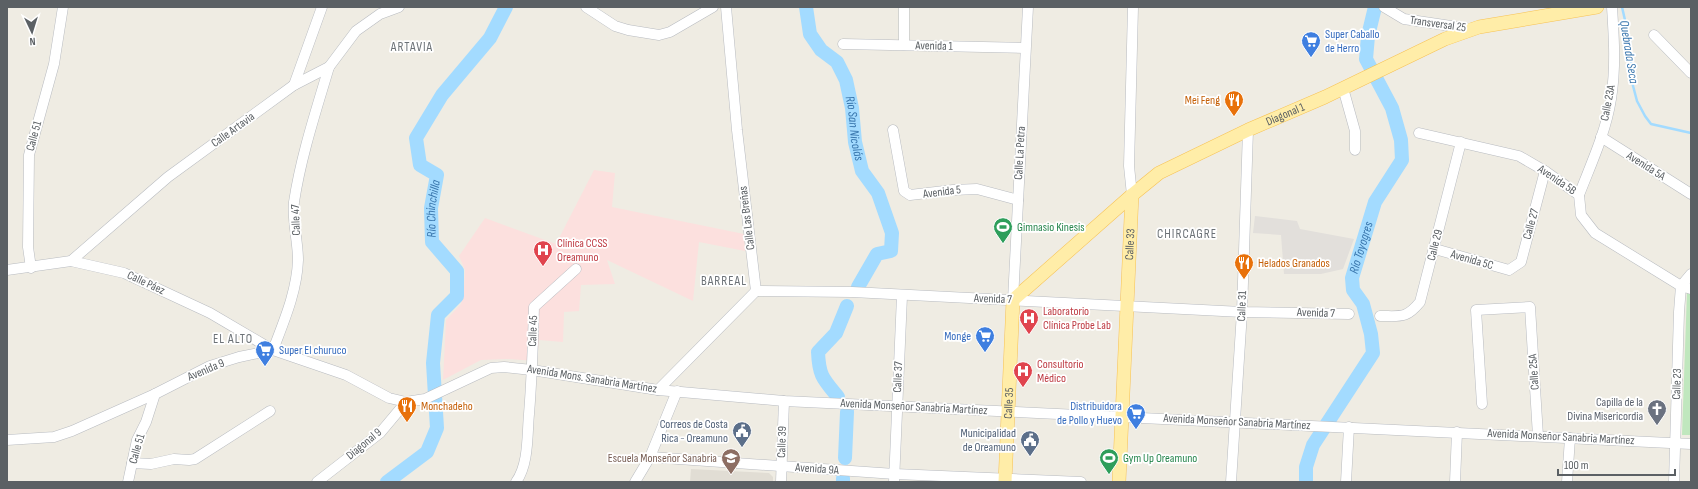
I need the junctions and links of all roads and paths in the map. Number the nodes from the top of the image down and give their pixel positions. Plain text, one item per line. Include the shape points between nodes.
1 (63, 7) edge
2 (322, 7) edge
3 (399, 7) edge
4 (586, 7) edge
5 (713, 7) edge
6 (726, 7) edge
7 (904, 7) edge
8 (1028, 7) edge
9 (1133, 7) edge
10 (1597, 7) edge
11 (1612, 7) edge
12 (1384, 8) edge
13 (1552, 11) edge
14 (1472, 29) junction
15 (1654, 35) dead end
16 (843, 44) dead end
17 (904, 45) junction
18 (1025, 48) junction
19 (329, 67) junction
20 (1691, 73) edge
21 (294, 85) junction
22 (1343, 88) junction
23 (893, 130) dead end
24 (1248, 130) junction
25 (1418, 133) dead end
26 (1601, 137) junction
27 (1461, 142) junction
28 (1355, 150) dead end
29 (1545, 171) junction
30 (1579, 194) junction
31 (1691, 194) edge
32 (1132, 195) junction
33 (1018, 200) junction
34 (1435, 249) junction
35 (71, 261) junction
36 (31, 268) junction
37 (576, 269) dead end
38 (7, 270) edge
39 (1509, 270) joint
40 (1691, 274) edge
41 (1686, 287) edge
42 (756, 291) junction
43 (902, 296) junction
44 (1013, 300) junction
45 (1127, 306) junction
46 (1242, 312) junction
47 (1349, 314) dead end
48 (1380, 316) dead end
49 (273, 350) junction
50 (532, 370) junction
51 (658, 390) junction
52 (677, 391) junction
53 (155, 394) junction
54 (784, 401) junction
55 (406, 402) junction
56 (1482, 404) dead end
57 (897, 406) junction
58 (270, 411) dead end
59 (1008, 411) junction
60 (1122, 417) junction
61 (1234, 422) junction
62 (1349, 427) junction
63 (1457, 432) junction
64 (1538, 436) junction
65 (1570, 438) junction
66 (7, 440) edge
67 (1675, 443) junction
68 (1691, 444) edge
69 (650, 457) junction
70 (132, 462) junction
71 (781, 467) junction
72 (895, 478) edge
73 (1005, 481) edge
74 (128, 482) edge
75 (317, 482) edge
76 (516, 482) edge
77 (635, 482) edge
78 (781, 482) edge
79 (1081, 482) edge
80 (1119, 482) edge
81 (1231, 482) edge
82 (1346, 482) edge
83 (1455, 482) edge
84 (1567, 482) edge
85 (1674, 482) edge

1 - 36 street, Calle 51 via 54,64 29,155 28,247
2 - 21 street
3 - 19 street, Calle Artavia via 380,14 356,31
4 - 5 street via 615,26 659,35 670,32
6 - 42 street, Calle Las Breñas
7 - 17 street
8 - 18 street, Calle La Petra
9 - 32 street, Calle 33 via 1129,166
10 - 13 main road, Diagonal 1
11 - 26 street, Calle 23A via 1615,60 1611,100
12 - 14 street, Transversal 25 via 1404,19
13 - 14 main road, Diagonal 1
14 - 22 main road, Diagonal 1 via 1445,38
15 - 20 street
16 - 17 street, Avenida 1
17 - 18 street, Avenida 1
18 - 33 street, Calle La Petra
19 - 21 street, Calle Artavia
19 - 49 street, Calle 47 via 294,201 297,276 292,298
21 - 35 street, Calle Artavia via 168,177
22 - 24 main road, Diagonal 1
22 - 28 street via 1355,131
23 - 33 street, Avenida 5 via 904,191 910,195 977,189
24 - 32 main road, Diagonal 1 via 1159,173
24 - 46 street, Calle 31
25 - 27 street, Avenida 5B
26 - 30 street, Calle 23A
26 - 31 street, Avenida 5A
27 - 29 street, Avenida 5B via 1519,156
27 - 34 street, Calle 29
29 - 30 street, Avenida 5B
29 - 39 street, Calle 27 via 1522,262
30 - 41 street, Avenida 5B via 1581,215 1595,233
32 - 44 main road, Diagonal 1
32 - 45 main road, Calle 33
33 - 44 street, Calle La Petra
34 - 39 street, Avenida 5C
34 - 48 street, Calle 29 via 1420,302 1412,312 1407,315
35 - 36 street, Calle Páez
35 - 49 street, Calle Páez via 124,273 210,313
36 - 38 street, Calle Páez
37 - 50 street, Calle 45 via 534,307
40 - 41 street
41 - 67 street, Calle 23 via 1679,312
42 - 43 street, Avenida 7 via 852,292
42 - 51 street
43 - 44 street, Avenida 7
43 - 57 street, Calle 37
44 - 45 street, Avenida 7
44 - 59 main road, Calle 35
45 - 46 street, Avenida 7
45 - 60 main road, Calle 33
46 - 47 street, Avenida 7
46 - 61 street, Calle 31
49 - 53 street, Avenida 9 via 210,366
49 - 55 street via 346,375 389,398
50 - 51 street, Avenida Mons. Sanabria Martínez
50 - 55 street, Avenida Mons. Sanabria Martínez via 491,368 425,399
50 - 76 street, Calle 45 via 524,461
51 - 52 street, Avenida Mons. Sanabria Martínez
52 - 54 street, Avenida Mons. Sanabria Martínez
52 - 69 street
53 - 66 street, Avenida 9 via 54,437
53 - 70 street, Calle 51 via 137,440
54 - 57 street, Avenida Monseñor Sanabria Martínez
54 - 71 street, Calle 39
55 - 75 street, Diagonal 9 via 380,433
56 - 64 street, Calle 25A via 1476,310 1530,307
57 - 59 street, Avenida Monseñor Sanabria Martínez
57 - 72 street, Calle 37
58 - 70 street via 196,459 174,459 151,464
59 - 60 street, Avenida Monseñor Sanabria Martínez
59 - 73 main road, Calle 35
60 - 61 street, Avenida Monseñor Sanabria Martínez
60 - 80 main road, Calle 33
61 - 62 street, Avenida Monseñor Sanabria Martínez
61 - 81 street, Calle 31
62 - 63 street, Avenida Monseñor Sanabria Martínez
62 - 82 street
63 - 64 street, Avenida Monseñor Sanabria Martínez
63 - 83 street
64 - 65 street, Avenida Monseñor Sanabria Martínez
65 - 67 street, Avenida Monseñor Sanabria Martínez
65 - 84 street
67 - 68 street, Avenida Monseñor Sanabria Martínez
67 - 85 street, Calle 23
69 - 71 street, Avenida 9A
69 - 77 street
70 - 74 street, Calle 51
71 - 72 street, Avenida 9A
71 - 78 street, Calle 39
72 - 73 street, Avenida 9A
73 - 79 street, Avenida 9A

